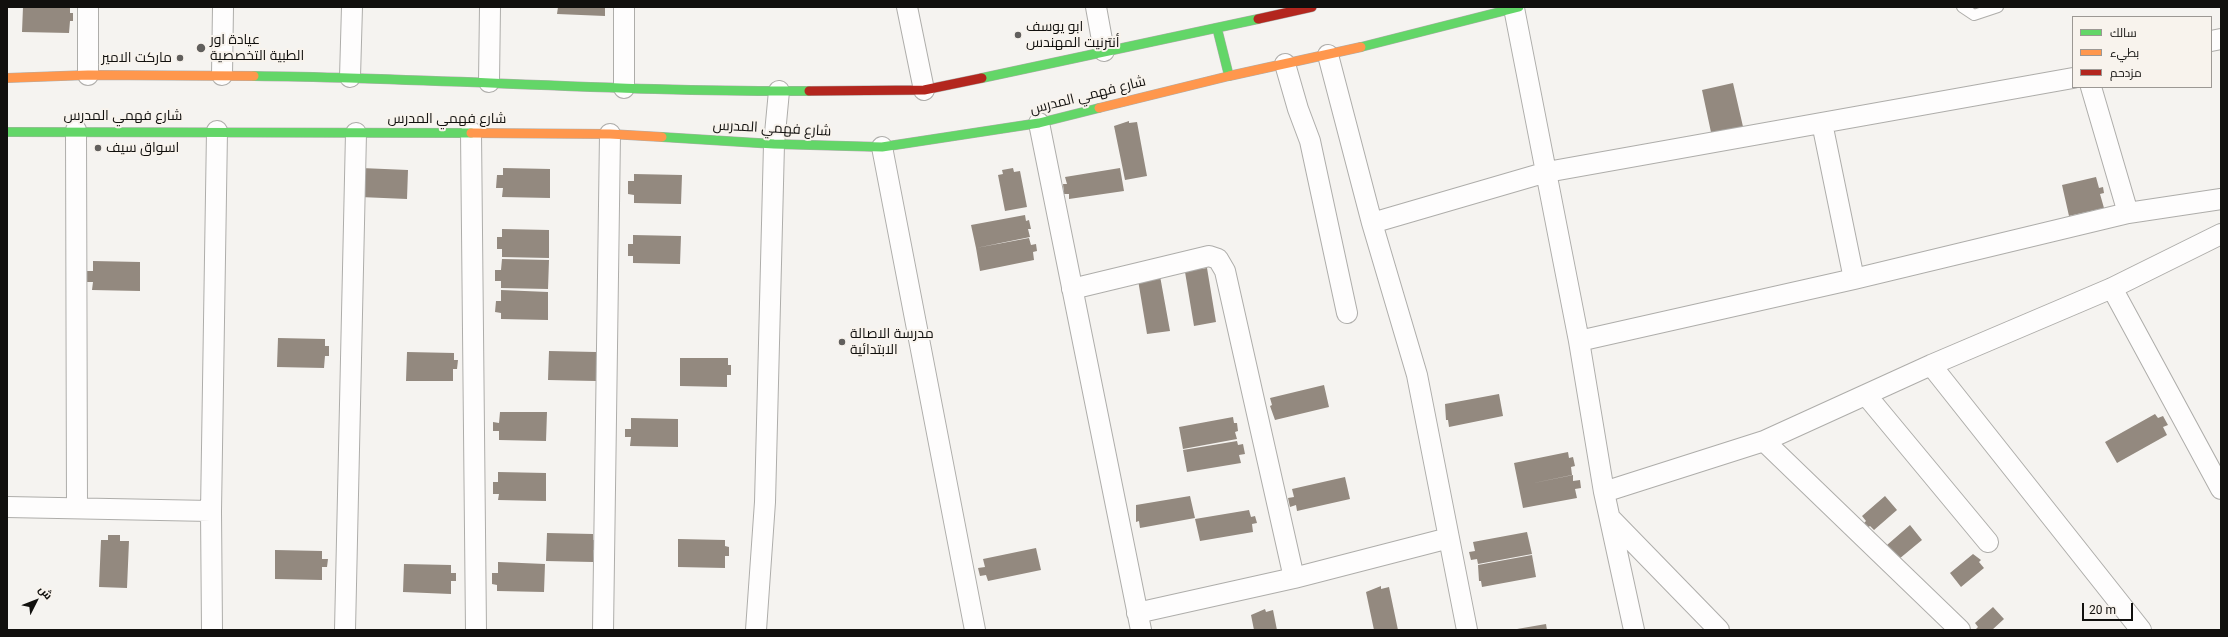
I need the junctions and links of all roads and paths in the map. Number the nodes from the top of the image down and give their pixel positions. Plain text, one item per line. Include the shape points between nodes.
1 (88, 7) edge
2 (223, 7) edge
3 (352, 7) edge
4 (490, 7) edge
5 (624, 7) edge
6 (907, 7) edge
7 (1096, 7) edge
8 (1312, 7) edge
9 (1962, 7) edge
10 (1998, 7) edge
11 (1517, 8) edge
12 (1217, 28) junction
13 (1104, 51) junction
14 (1328, 56) junction
15 (1285, 64) junction
16 (88, 75) junction
17 (222, 75) junction
18 (1229, 76) junction
19 (350, 77) junction
20 (7, 78) edge
21 (2072, 78) edge
22 (489, 82) junction
23 (624, 88) junction
24 (2091, 88) edge
25 (924, 90) junction
26 (779, 91) junction
27 (1039, 123) junction
28 (1822, 123) junction
29 (76, 130) junction
30 (217, 131) junction
31 (7, 132) edge
32 (471, 132) junction
33 (356, 133) junction
34 (610, 134) junction
35 (774, 144) junction
36 (882, 147) junction
37 (1547, 172) junction
38 (2221, 198) edge
39 (2128, 213) junction
40 (1372, 223) junction
41 (2221, 234) edge
42 (1854, 279) junction
43 (2112, 288) junction
44 (1072, 290) junction
45 (1347, 313) dead end
46 (1579, 341) junction
47 (1931, 365) junction
48 (1866, 395) junction
49 (1764, 441) junction
50 (2221, 489) edge
51 (1604, 492) junction
52 (7, 507) edge
53 (77, 508) junction
54 (211, 511) junction
55 (1610, 518) junction
56 (1449, 538) junction
57 (1988, 542) dead end
58 (1294, 578) junction
59 (1139, 621) edge
60 (212, 630) edge
61 (345, 630) edge
62 (476, 630) edge
63 (603, 630) edge
64 (756, 630) edge
65 (975, 630) edge
66 (1467, 630) edge
67 (1634, 630) edge
68 (1719, 630) edge
69 (1960, 630) edge
70 (2141, 630) edge

1 - 16 street
2 - 17 street
3 - 19 street
4 - 22 street
5 - 23 street
6 - 25 street
7 - 13 street
8 - 12 street
9 - 10 lane via 1974,15
11 - 14 street, شارع فهمي المدرس
11 - 37 street
12 - 13 street
12 - 18 street
13 - 25 street
14 - 15 street, شارع فهمي المدرس
14 - 40 street
15 - 18 street, شارع فهمي المدرس
15 - 45 street via 1310,141
16 - 17 street
16 - 20 street
17 - 19 street
18 - 27 street, شارع فهمي المدرس
19 - 22 street
21 - 28 street
22 - 23 street
23 - 26 street
24 - 39 street
25 - 26 street
26 - 35 street
27 - 36 street, شارع فهمي المدرس
27 - 44 street
28 - 37 street
28 - 42 street
29 - 30 street, شارع فهمي المدرس
29 - 31 street, شارع فهمي المدرس
29 - 53 street
30 - 33 street, شارع فهمي المدرس
30 - 54 street
32 - 33 street, شارع فهمي المدرس
32 - 34 street, شارع فهمي المدرس
32 - 62 street
33 - 61 street
34 - 35 street, شارع فهمي المدرس
34 - 63 street
35 - 36 street, شارع فهمي المدرس
35 - 64 street via 765,502
36 - 65 street
37 - 40 street
37 - 46 street
38 - 39 street
39 - 42 street
40 - 56 street via 1417,375
41 - 43 street
42 - 46 street
43 - 47 street
43 - 50 street
44 - 58 street via 1208,256 1218,259 1225,271
44 - 59 street
46 - 51 street
47 - 48 street
47 - 70 street
48 - 49 street
48 - 57 street
49 - 51 street
49 - 69 street
51 - 55 street
52 - 53 street
53 - 54 street
54 - 60 street
55 - 67 street
55 - 68 street
56 - 58 street
56 - 66 street
58 - 59 street

